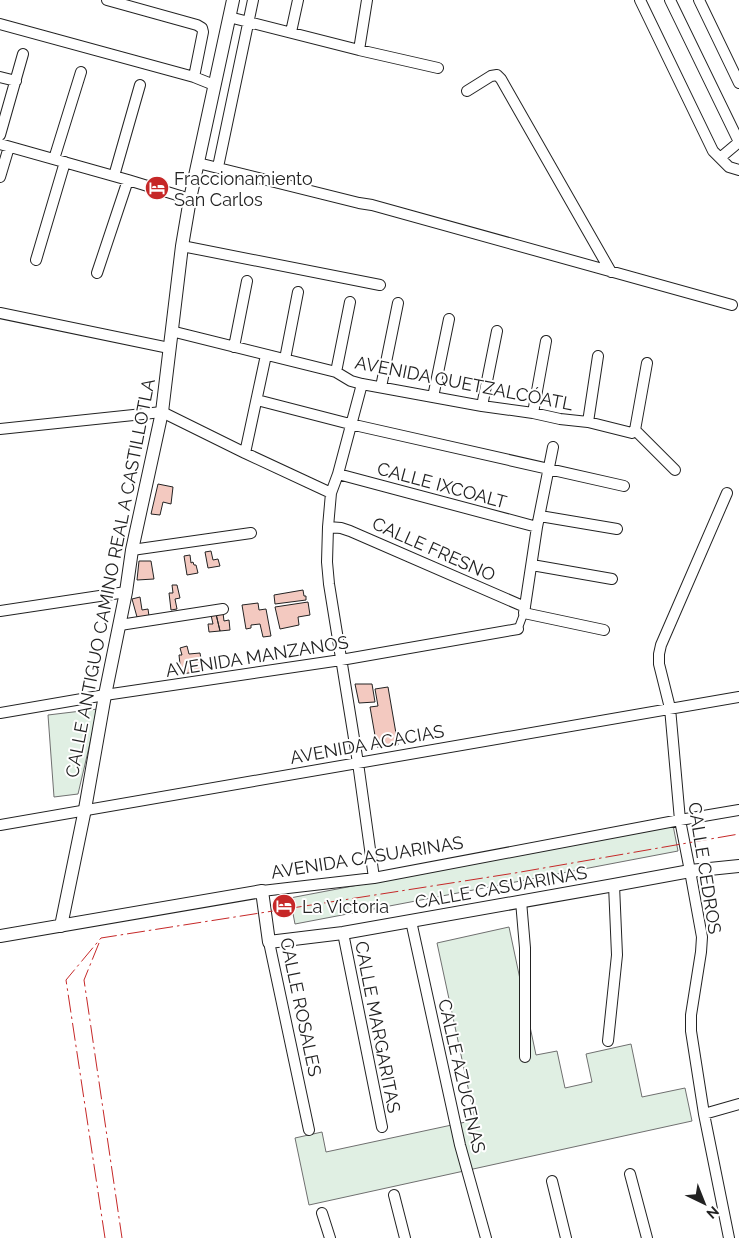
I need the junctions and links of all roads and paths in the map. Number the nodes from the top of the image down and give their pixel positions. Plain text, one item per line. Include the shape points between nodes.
1 (107, 0) edge
2 (233, 0) edge
3 (253, 0) edge
4 (298, 0) edge
5 (367, 0) edge
6 (640, 0) edge
7 (670, 0) edge
8 (699, 0) edge
9 (228, 17) junction
10 (249, 22) junction
11 (0, 24) edge
12 (291, 32) junction
13 (359, 50) junction
14 (23, 54) dead end
15 (438, 68) dead end
16 (81, 72) dead end
17 (0, 77) edge
18 (194, 77) junction
19 (16, 81) junction
20 (739, 83) edge
21 (214, 85) junction
22 (140, 86) dead end
23 (467, 91) dead end
24 (0, 136) edge
25 (739, 142) edge
26 (5, 145) edge
27 (720, 158) junction
28 (60, 161) junction
29 (198, 163) junction
30 (218, 167) junction
31 (739, 170) edge
32 (114, 176) junction
33 (0, 177) edge
34 (128, 180) junction
35 (190, 199) junction
36 (182, 246) junction
37 (36, 260) dead end
38 (611, 272) junction
39 (97, 273) dead end
40 (247, 280) dead end
41 (380, 286) dead end
42 (298, 292) dead end
43 (350, 302) dead end
44 (398, 303) dead end
45 (732, 305) dead end
46 (0, 313) edge
47 (449, 319) dead end
48 (171, 331) junction
49 (497, 331) dead end
50 (546, 341) dead end
51 (234, 347) junction
52 (169, 348) junction
53 (266, 355) junction
54 (598, 356) dead end
55 (285, 359) junction
56 (647, 362) dead end
57 (336, 372) junction
58 (362, 384) junction
59 (381, 388) junction
60 (433, 397) junction
61 (257, 400) junction
62 (482, 406) junction
63 (162, 412) junction
64 (533, 413) junction
65 (588, 422) junction
66 (350, 424) junction
67 (0, 429) edge
68 (635, 430) junction
69 (553, 447) dead end
70 (245, 453) junction
71 (549, 469) junction
72 (676, 470) dead end
73 (338, 474) junction
74 (624, 486) dead end
75 (331, 493) junction
76 (727, 493) dead end
77 (540, 516) junction
78 (328, 527) junction
79 (537, 527) junction
80 (617, 529) dead end
81 (250, 533) dead end
82 (132, 550) junction
83 (532, 565) junction
84 (612, 580) dead end
85 (126, 592) junction
86 (223, 609) dead end
87 (524, 610) junction
88 (0, 611) edge
89 (120, 625) junction
90 (518, 629) joint
91 (604, 630) dead end
92 (342, 660) junction
93 (106, 696) junction
94 (739, 697) edge
95 (670, 708) junction
96 (0, 714) edge
97 (358, 762) junction
98 (85, 809) junction
99 (739, 810) edge
100 (680, 820) junction
101 (0, 825) edge
102 (739, 866) edge
103 (690, 871) junction
104 (374, 878) junction
105 (614, 885) junction
106 (262, 891) junction
107 (521, 901) junction
108 (411, 921) junction
109 (60, 926) junction
110 (343, 933) junction
111 (0, 936) edge
112 (269, 942) junction
113 (608, 1041) dead end
114 (525, 1057) dead end
115 (739, 1104) edge
116 (704, 1114) junction
117 (382, 1127) dead end
118 (309, 1130) dead end
119 (630, 1174) dead end
120 (552, 1180) dead end
121 (394, 1195) dead end
122 (322, 1213) dead end
123 (330, 1238) edge
124 (405, 1238) edge
125 (486, 1238) edge
126 (566, 1238) edge
127 (647, 1238) edge
128 (729, 1238) edge

1 - 18 street via 198,24 203,32
2 - 9 street, CALLE ANTIGUO CAMINO REAL A CASTILLOTLA
3 - 10 street
4 - 12 street
5 - 13 street
6 - 27 street via 713,151
7 - 25 street
8 - 20 street
9 - 10 street
9 - 21 street, CALLE ANTIGUO CAMINO REAL A CASTILLOTLA
10 - 12 street
10 - 30 street
11 - 18 street
12 - 13 street
13 - 15 street
14 - 19 street
16 - 28 street
17 - 19 street
18 - 21 street
19 - 24 street
21 - 29 street, CALLE ANTIGUO CAMINO REAL A CASTILLOTLA
22 - 32 street
23 - 38 street via 497,75
25 - 27 street
26 - 28 street
26 - 33 street
27 - 31 street via 729,167
28 - 32 street
28 - 37 street
29 - 30 street
29 - 35 street, CALLE ANTIGUO CAMINO REAL A CASTILLOTLA
30 - 38 street
32 - 34 street
34 - 35 street
34 - 39 street
35 - 36 street, CALLE ANTIGUO CAMINO REAL A CASTILLOTLA
36 - 41 street
36 - 48 street, CALLE ANTIGUO CAMINO REAL A CASTILLOTLA
38 - 45 street
40 - 51 street
42 - 55 street
43 - 57 street
44 - 59 street
46 - 52 street
47 - 60 street
48 - 51 street, AVENIDA QUETZALCÓATL
48 - 52 street, CALLE ANTIGUO CAMINO REAL A CASTILLOTLA
49 - 62 street
50 - 64 street
51 - 53 street, AVENIDA QUETZALCÓATL
52 - 63 street, CALLE ANTIGUO CAMINO REAL A CASTILLOTLA
53 - 55 street, AVENIDA QUETZALCÓATL
53 - 61 street
54 - 65 street
55 - 57 street, AVENIDA QUETZALCÓATL
56 - 68 street
57 - 58 street, AVENIDA QUETZALCÓATL
58 - 59 street, AVENIDA QUETZALCÓATL
58 - 66 street
59 - 60 street, AVENIDA QUETZALCÓATL
60 - 62 street, AVENIDA QUETZALCÓATL
61 - 66 street
61 - 70 street
62 - 64 street, AVENIDA QUETZALCÓATL
63 - 67 street
63 - 70 street
63 - 82 street, CALLE ANTIGUO CAMINO REAL A CASTILLOTLA
64 - 65 street, AVENIDA QUETZALCÓATL
65 - 68 street, AVENIDA QUETZALCÓATL via 632,433
66 - 71 street
66 - 73 street
68 - 72 street
69 - 71 street
70 - 75 street
71 - 74 street
71 - 77 street
73 - 75 street
73 - 79 street, CALLE IXCOALT
75 - 78 street
76 - 95 street, CALLE CEDROS via 661,645 659,664
77 - 79 street
77 - 80 street
78 - 87 street, CALLE FRESNO via 350,531
78 - 92 street via 328,570
79 - 83 street
81 - 82 street
82 - 85 street, CALLE ANTIGUO CAMINO REAL A CASTILLOTLA
83 - 84 street
83 - 87 street
85 - 88 street
85 - 89 street, CALLE ANTIGUO CAMINO REAL A CASTILLOTLA
86 - 89 street
87 - 90 street
87 - 91 street, CALLE FRESNO
89 - 93 street, CALLE ANTIGUO CAMINO REAL A CASTILLOTLA
90 - 92 street, AVENIDA MANZANOS
92 - 93 street, AVENIDA MANZANOS
92 - 97 street
93 - 96 street, AVENIDA MANZANOS
93 - 98 street, CALLE ANTIGUO CAMINO REAL A CASTILLOTLA
94 - 95 street, AVENIDA ACACIAS
95 - 97 street, AVENIDA ACACIAS
95 - 100 street, CALLE CEDROS
97 - 98 street, AVENIDA ACACIAS
97 - 104 street
98 - 101 street, AVENIDA ACACIAS
98 - 109 street, CALLE ANTIGUO CAMINO REAL A CASTILLOTLA
99 - 100 street, AVENIDA CASUARINAS
100 - 103 street, CALLE CEDROS
100 - 104 street, AVENIDA CASUARINAS
102 - 103 street, CALLE CASUARINAS
103 - 105 street, CALLE CASUARINAS
103 - 116 street, CALLE CEDROS via 702,937 691,1031
104 - 106 street, AVENIDA CASUARINAS
105 - 107 street, CALLE CASUARINAS
105 - 113 street via 617,955
106 - 109 street, AVENIDA CASUARINAS
106 - 112 street, CALLE ROSALES
107 - 108 street, CALLE CASUARINAS
107 - 114 street via 525,948
108 - 110 street, CALLE CASUARINAS
108 - 125 street, CALLE AZUCENAS via 460,1145
109 - 111 street, AVENIDA CASUARINAS
110 - 112 street, CALLE CASUARINAS
110 - 117 street, CALLE MARGARITAS
112 - 118 street, CALLE ROSALES
115 - 116 street
116 - 128 street, CALLE CEDROS
119 - 127 street
120 - 126 street
121 - 124 street
122 - 123 street

